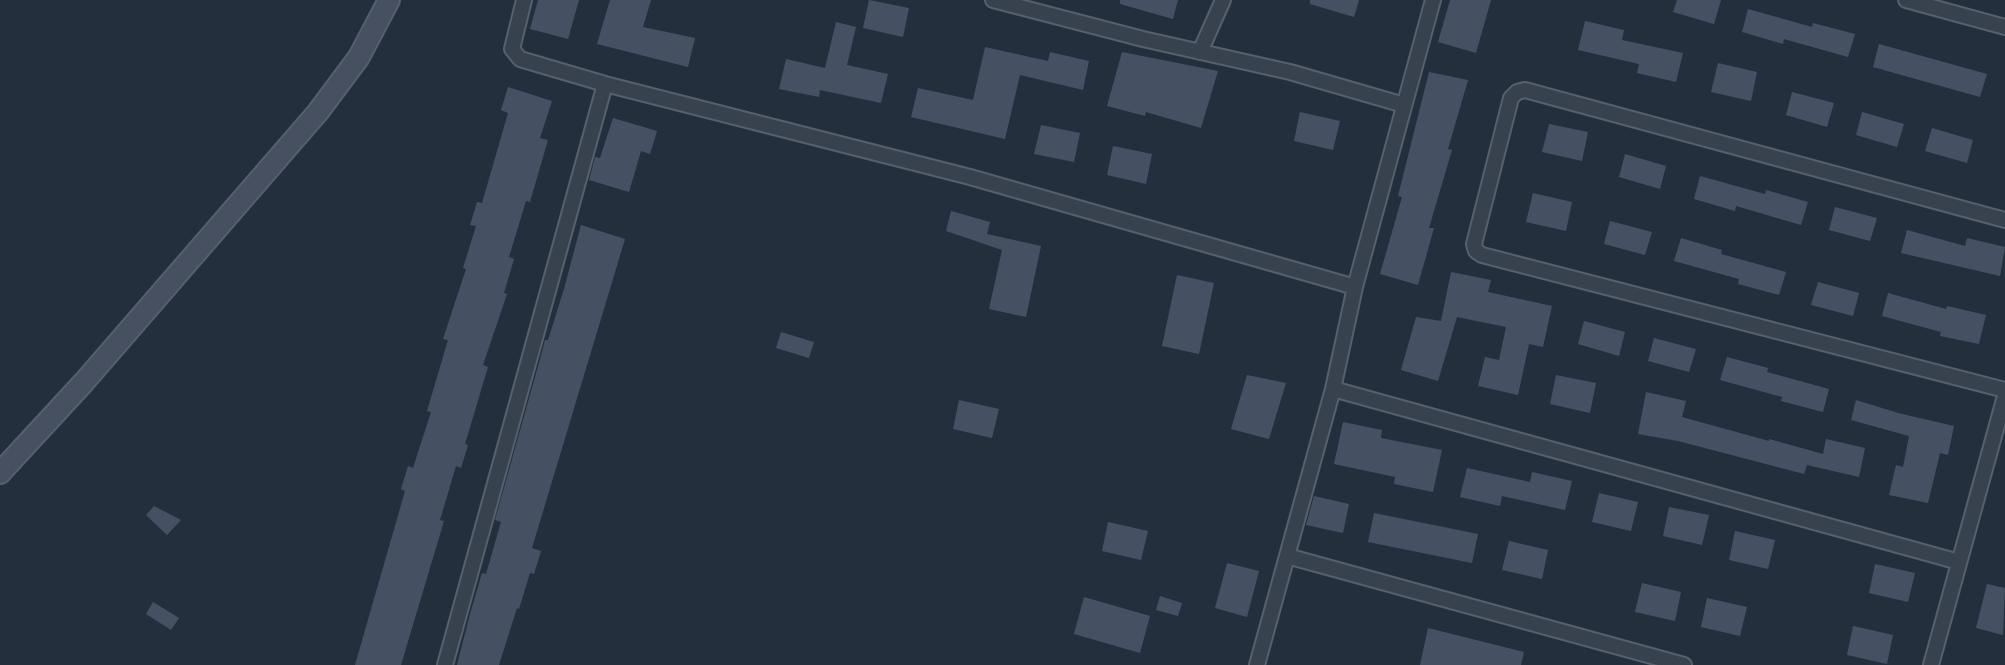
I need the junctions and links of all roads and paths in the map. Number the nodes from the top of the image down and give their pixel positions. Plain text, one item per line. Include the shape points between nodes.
1 (389, 0) edge
2 (524, 0) edge
3 (993, 0) edge
4 (1223, 0) edge
5 (1433, 0) edge
6 (1906, 0) edge
7 (2005, 27) edge
8 (1200, 52) junction
9 (605, 84) junction
10 (1404, 105) junction
11 (2005, 220) edge
12 (1355, 287) junction
13 (1333, 389) junction
14 (2005, 390) edge
15 (2005, 396) edge
16 (0, 473) edge
17 (1287, 556) junction
18 (1959, 562) junction
19 (445, 665) edge
20 (1257, 665) edge
21 (1684, 665) edge
22 (1931, 665) edge

1 - 16 street via 359,57 318,112
2 - 9 street via 515,55
3 - 8 street
4 - 8 street
5 - 10 street
6 - 7 street
8 - 10 street
9 - 12 street via 970,177
9 - 19 street
10 - 12 street
11 - 14 street via 1525,90 1511,98 1474,244 1482,255
12 - 13 street
13 - 17 street
13 - 18 street
15 - 18 street
17 - 20 street
17 - 21 street
18 - 22 street

